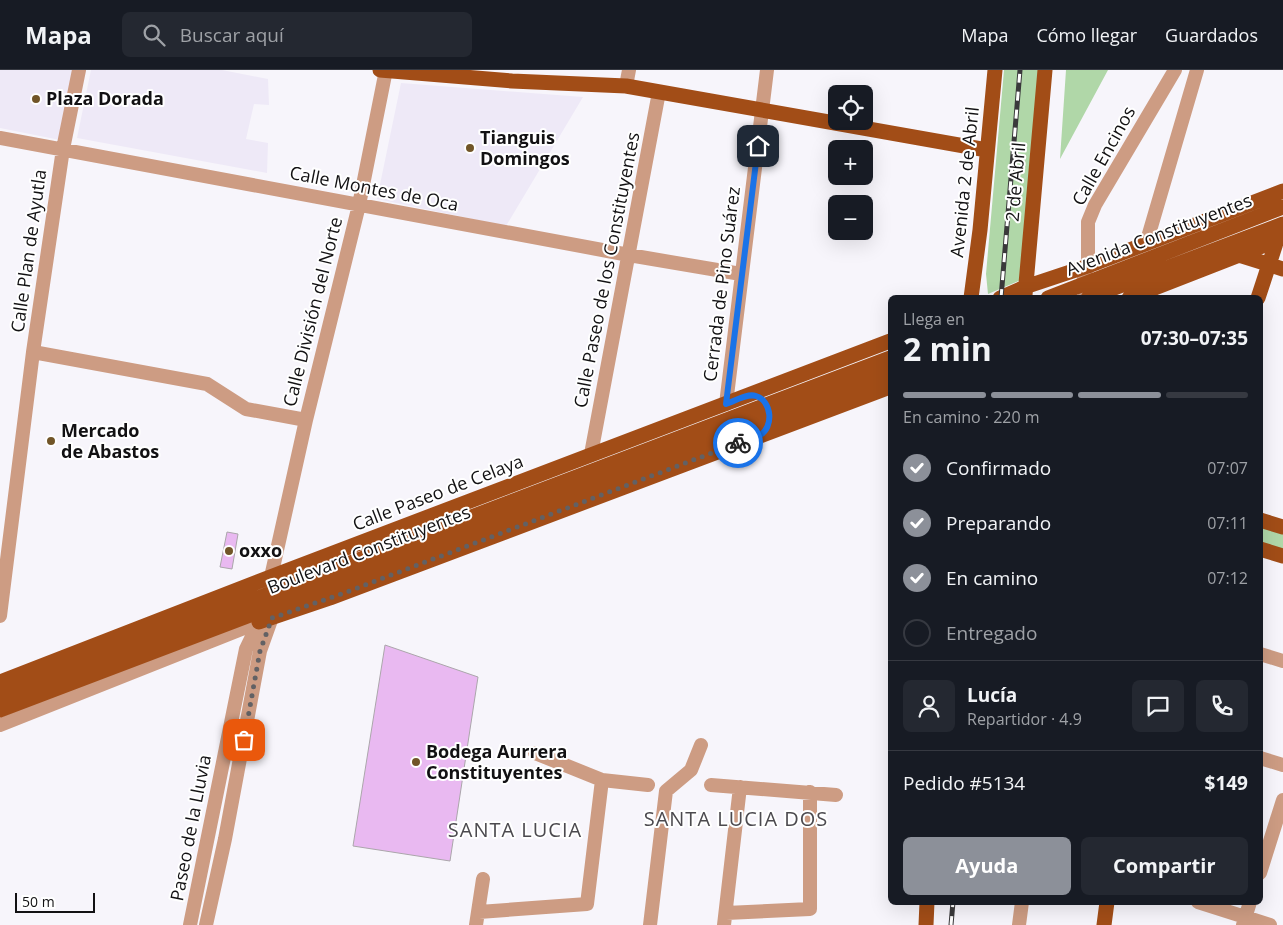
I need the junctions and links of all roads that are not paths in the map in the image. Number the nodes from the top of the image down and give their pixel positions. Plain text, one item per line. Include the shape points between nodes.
1 (79, 70) edge
2 (384, 70) edge
3 (629, 70) edge
4 (767, 70) edge
5 (995, 70) edge
6 (1045, 70) edge
7 (1175, 70) edge
8 (1198, 70) edge
9 (513, 75) edge
10 (626, 86) junction
11 (659, 92) junction
12 (763, 110) junction
13 (0, 138) edge
14 (63, 149) junction
15 (987, 150) junction
16 (1283, 191) edge
17 (358, 205) junction
18 (1283, 207) edge
19 (1234, 210) junction
20 (1283, 222) edge
21 (1280, 239) edge
22 (1146, 244) junction
23 (1242, 254) junction
24 (629, 255) junction
25 (1268, 264) junction
26 (1088, 266) junction
27 (1283, 269) edge
28 (741, 274) junction
29 (1025, 292) edge
30 (971, 295) edge
31 (1012, 295) edge
32 (1056, 295) edge
33 (1086, 295) edge
34 (1096, 295) edge
35 (1135, 295) edge
36 (1259, 295) edge
37 (888, 342) edge
38 (33, 352) junction
39 (888, 359) edge
40 (888, 372) edge
41 (796, 377) junction
42 (834, 386) junction
43 (888, 387) edge
44 (726, 404) junction
45 (752, 417) junction
46 (809, 418) junction
47 (306, 420) junction
48 (591, 454) junction
49 (1263, 521) edge
50 (6, 522) edge
51 (1283, 527) edge
52 (281, 533) junction
53 (1263, 550) edge
54 (1283, 556) edge
55 (321, 558) junction
56 (286, 571) junction
57 (272, 577) junction
58 (330, 598) junction
59 (214, 600) junction
60 (0, 614) edge
61 (266, 620) junction
62 (200, 627) junction
63 (232, 634) junction
64 (1263, 655) edge
65 (1283, 662) edge
66 (0, 682) edge
67 (0, 696) edge
68 (0, 710) edge
69 (0, 725) edge
70 (701, 745) dead end
71 (535, 753) dead end
72 (1263, 759) edge
73 (1283, 765) edge
74 (602, 780) junction
75 (711, 785) dead end
76 (648, 786) dead end
77 (740, 787) junction
78 (810, 792) junction
79 (836, 795) dead end
80 (1283, 800) edge
81 (1265, 842) edge
82 (1263, 854) edge
83 (483, 879) dead end
84 (927, 905) edge
85 (1022, 905) edge
86 (1106, 905) edge
87 (1205, 905) edge
88 (1249, 905) edge
89 (477, 918) edge
90 (725, 919) edge
91 (1244, 921) edge
92 (190, 925) edge
93 (206, 925) edge
94 (650, 925) edge
95 (926, 925) edge
96 (1019, 925) edge
97 (1104, 925) edge
98 (1270, 925) edge

1 - 14 street, Calle Plan de Ayutla
2 - 9 main road
2 - 17 street, Calle División del Norte
3 - 10 street
4 - 12 street, Cerrada de Pino Suárez
5 - 15 main road, Avenida 2 de Abril
6 - 29 main road, 2 de Abril
7 - 26 street, Calle Encinos via 1094,205 1088,222
8 - 22 street
9 - 10 main road
10 - 11 main road
11 - 12 main road
11 - 24 street, Calle Paseo de los Constituyentes
12 - 15 main road
12 - 28 street, Cerrada de Pino Suárez
13 - 14 street, Calle Montes de Oca
14 - 17 street, Calle Montes de Oca
14 - 38 street, Calle Plan de Ayutla
15 - 30 main road, Avenida 2 de Abril
16 - 19 main road
17 - 24 street, Calle Montes de Oca
17 - 47 street, Calle División del Norte
18 - 32 main road, Avenida Constituyentes
19 - 22 main road
19 - 23 street via 1242,216 1249,229 1250,242
20 - 21 main road
20 - 34 main road, Avenida Constituyentes
21 - 23 main road
21 - 25 main road
22 - 26 main road
23 - 25 main road
23 - 35 main road
24 - 28 street, Calle Montes de Oca
24 - 48 street, Calle Paseo de los Constituyentes
25 - 27 main road
25 - 36 main road
26 - 29 main road
26 - 33 street, Calle Encinos via 1083,290
28 - 44 street, Cerrada de Pino Suárez
29 - 31 main road
37 - 41 main road, Calle Paseo de Celaya
38 - 47 street via 207,384 246,409
38 - 50 street, Calle Plan de Ayutla
39 - 42 main road
40 - 42 main road
41 - 45 main road, Calle Paseo de Celaya
41 - 46 street via 790,400 801,415
42 - 45 main road
43 - 46 main road, Calle Paseo de Celaya
44 - 45 main road, Calle Paseo de Celaya
44 - 48 main road, Calle Paseo de Celaya
45 - 46 main road, Calle Paseo de Celaya
45 - 58 main road, Calle Paseo de Celaya
45 - 62 main road, Boulevard Constituyentes
47 - 52 street, Calle División del Norte
48 - 55 main road, Calle Paseo de Celaya
49 - 51 main road
50 - 60 street, Calle Plan de Ayutla
52 - 56 street, Calle División del Norte
52 - 57 street, Calle División del Norte
53 - 54 main road
55 - 56 main road, Calle Paseo de Celaya
55 - 58 street via 314,567 312,582 317,592
56 - 57 main road, Calle Paseo de Celaya
56 - 61 street, Calle División del Norte
57 - 59 main road, Calle Paseo de Celaya
57 - 61 street, Calle División del Norte
58 - 61 main road, Calle Paseo de Celaya
59 - 63 street via 224,602 234,613
59 - 66 main road, Calle Paseo de Celaya
61 - 63 street, Calle Paseo de Celaya
61 - 92 street, Paseo de la Lluvia via 246,649
61 - 93 street, Paseo de la Lluvia
62 - 67 main road, Boulevard Constituyentes
62 - 68 main road, Boulevard Constituyentes
63 - 69 street, Calle Paseo de Celaya
64 - 65 street
70 - 94 street via 691,770 666,791
71 - 74 street
72 - 73 street
74 - 76 street
74 - 89 street via 587,904
75 - 77 street
77 - 78 street
77 - 90 street
78 - 79 street
78 - 90 street via 810,908
80 - 81 street
81 - 82 street
83 - 89 street
84 - 95 main road
85 - 96 street
86 - 97 main road
87 - 91 street
88 - 91 street
91 - 98 street

